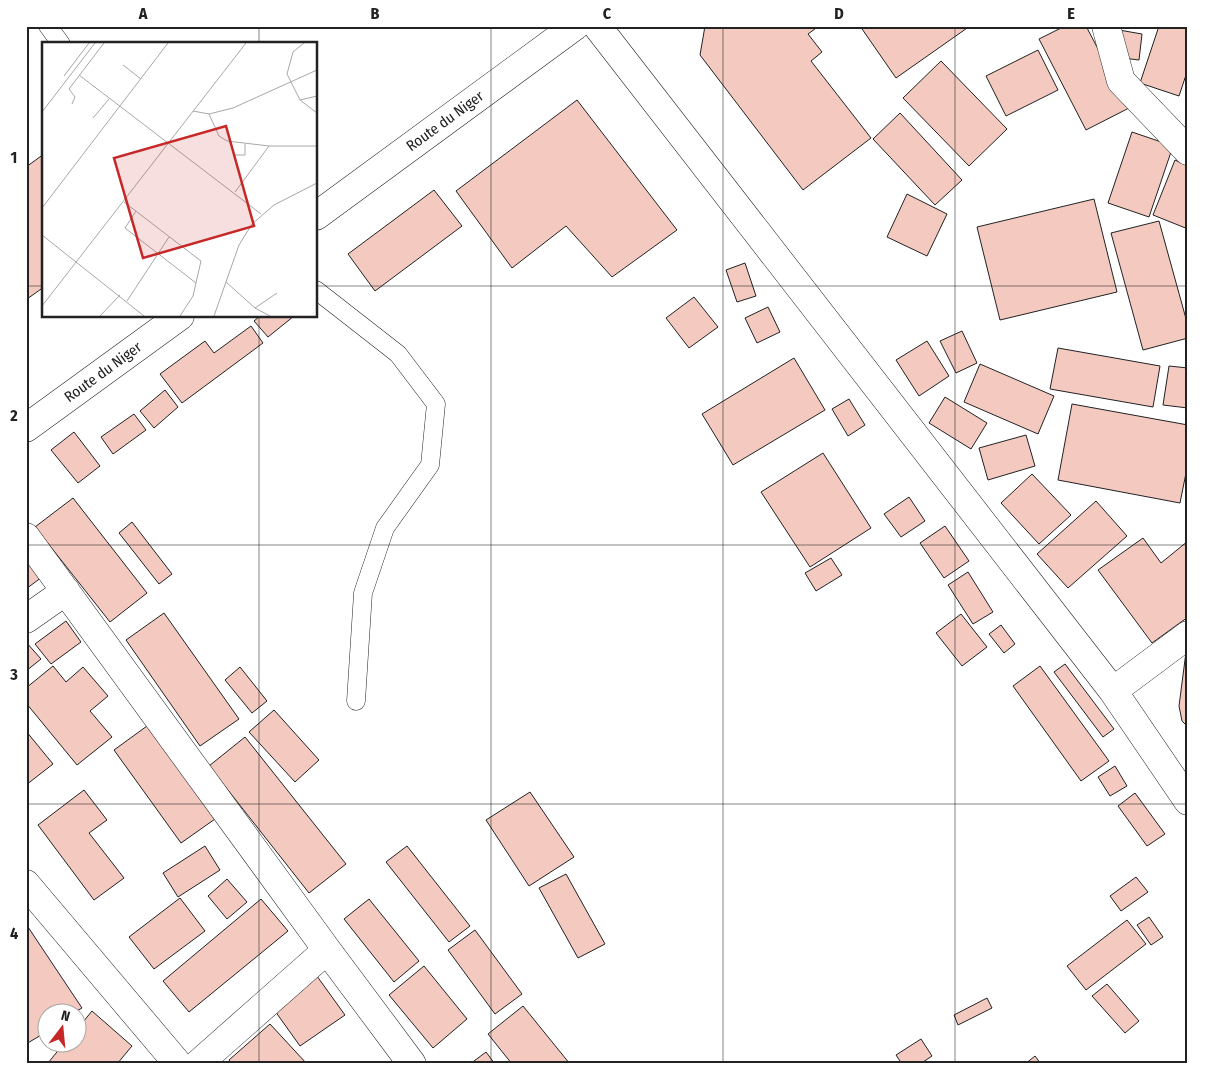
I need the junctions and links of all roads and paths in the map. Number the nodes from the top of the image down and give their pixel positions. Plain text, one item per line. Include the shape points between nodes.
1 (48, 26) edge
2 (574, 26) edge
3 (597, 26) edge
4 (1106, 26) edge
5 (60, 42) edge
6 (1188, 151) edge
7 (318, 215) edge
8 (318, 292) edge
9 (177, 318) edge
10 (26, 428) edge
11 (26, 537) edge
12 (66, 591) junction
13 (26, 619) edge
14 (1188, 636) edge
15 (1113, 691) junction
16 (356, 701) dead end
17 (1188, 800) edge
18 (26, 884) edge
19 (327, 950) junction
20 (178, 1064) edge
21 (198, 1064) edge
22 (412, 1064) edge

1 - 5 lane
2 - 7 street, Route du Niger
3 - 15 street
4 - 6 street via 1121,81
8 - 16 lane via 398,354 436,404 430,465 386,528 363,593
9 - 10 street, Route du Niger
11 - 12 street
12 - 13 street
12 - 19 street
14 - 15 street
15 - 17 street
18 - 20 street
19 - 21 street
19 - 22 street

